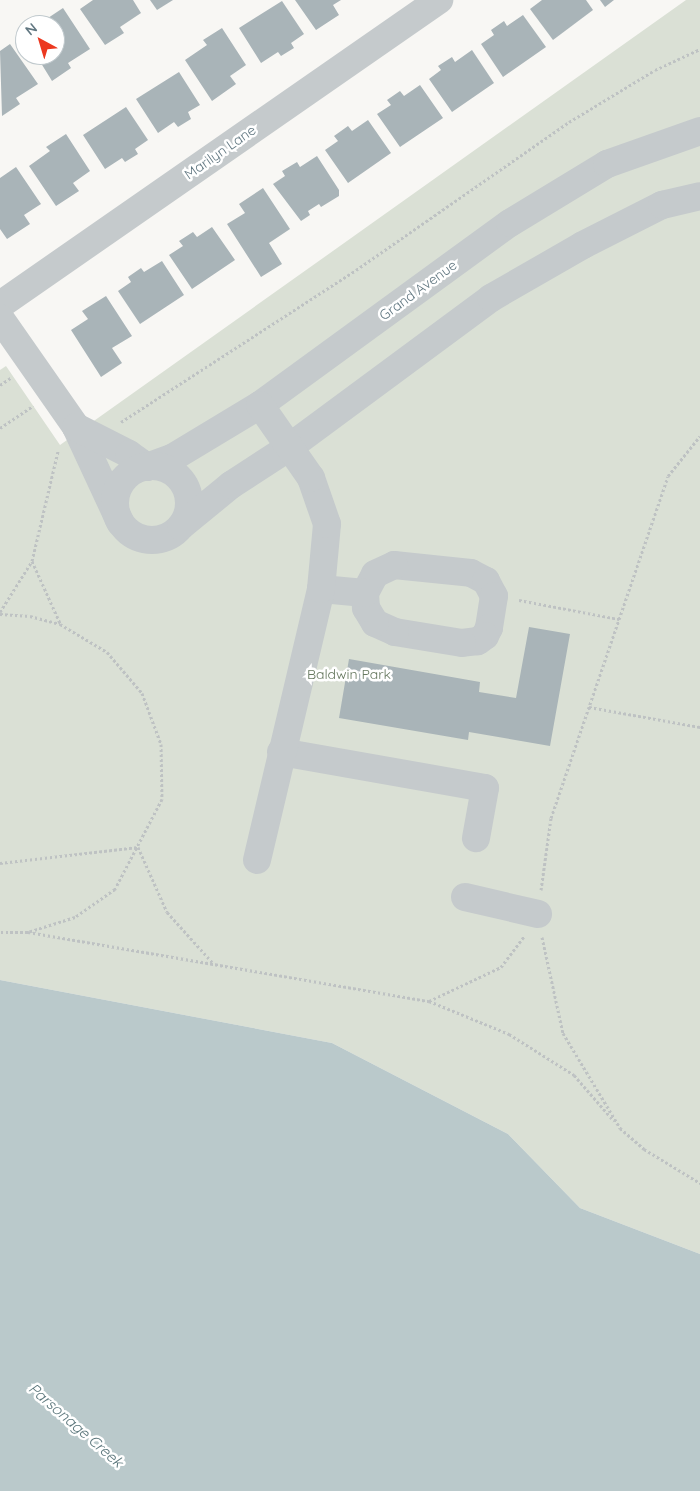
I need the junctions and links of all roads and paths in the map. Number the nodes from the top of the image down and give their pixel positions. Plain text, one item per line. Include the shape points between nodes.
1 (439, 0) edge
2 (700, 49) edge
3 (700, 131) edge
4 (700, 196) edge
5 (0, 305) edge
6 (0, 318) edge
7 (52, 393) junction
8 (260, 405) junction
9 (115, 423) dead end
10 (76, 427) junction
11 (0, 428) edge
12 (700, 436) edge
13 (291, 446) junction
14 (147, 467) junction
15 (120, 522) junction
16 (181, 526) junction
17 (32, 561) junction
18 (321, 589) junction
19 (365, 593) junction
20 (494, 596) junction
21 (0, 613) edge
22 (619, 619) junction
23 (60, 624) junction
24 (589, 707) junction
25 (700, 727) edge
26 (281, 752) junction
27 (476, 838) dead end
28 (138, 847) junction
29 (258, 860) dead end
30 (0, 863) edge
31 (464, 896) dead end
32 (538, 914) junction
33 (0, 932) edge
34 (28, 932) junction
35 (214, 964) junction
36 (429, 1001) junction
37 (620, 1128) junction
38 (700, 1183) edge

1 - 5 street, Marilyn Lane
2 - 9 path via 656,70 568,122 356,270 125,422
3 - 8 street, Grand Avenue via 607,164 510,223
4 - 13 street via 662,205 583,245 491,298
6 - 7 street
7 - 10 street
7 - 11 path
8 - 13 street
8 - 14 street, Grand Avenue via 172,458
10 - 14 street
10 - 15 street
10 - 17 path via 60,445
12 - 22 path via 668,476
13 - 16 street via 231,485
13 - 18 street via 311,478 327,524
14 - 15 street, Grand Avenue via 126,477 119,487 116,510
14 - 16 street via 170,471 186,490 187,514
15 - 16 street via 137,537 148,540 172,534
17 - 21 path
17 - 23 path
18 - 19 street
18 - 26 street
19 - 20 street via 380,571 394,565 405,565 479,575 491,587
19 - 20 street via 368,614 384,629 470,644 478,641 489,628
20 - 22 path
21 - 23 path
22 - 24 path
23 - 28 path via 108,652 142,693 161,744 162,799
24 - 25 path
24 - 32 path via 551,818
26 - 27 street via 485,788
26 - 29 street
28 - 30 path
28 - 34 path via 115,889 75,917
28 - 35 path via 167,912
31 - 32 street
32 - 36 path via 501,967
32 - 37 path via 562,1033
33 - 34 path
34 - 35 path
35 - 36 path
36 - 37 path via 509,1034 574,1076
37 - 38 path via 644,1149

